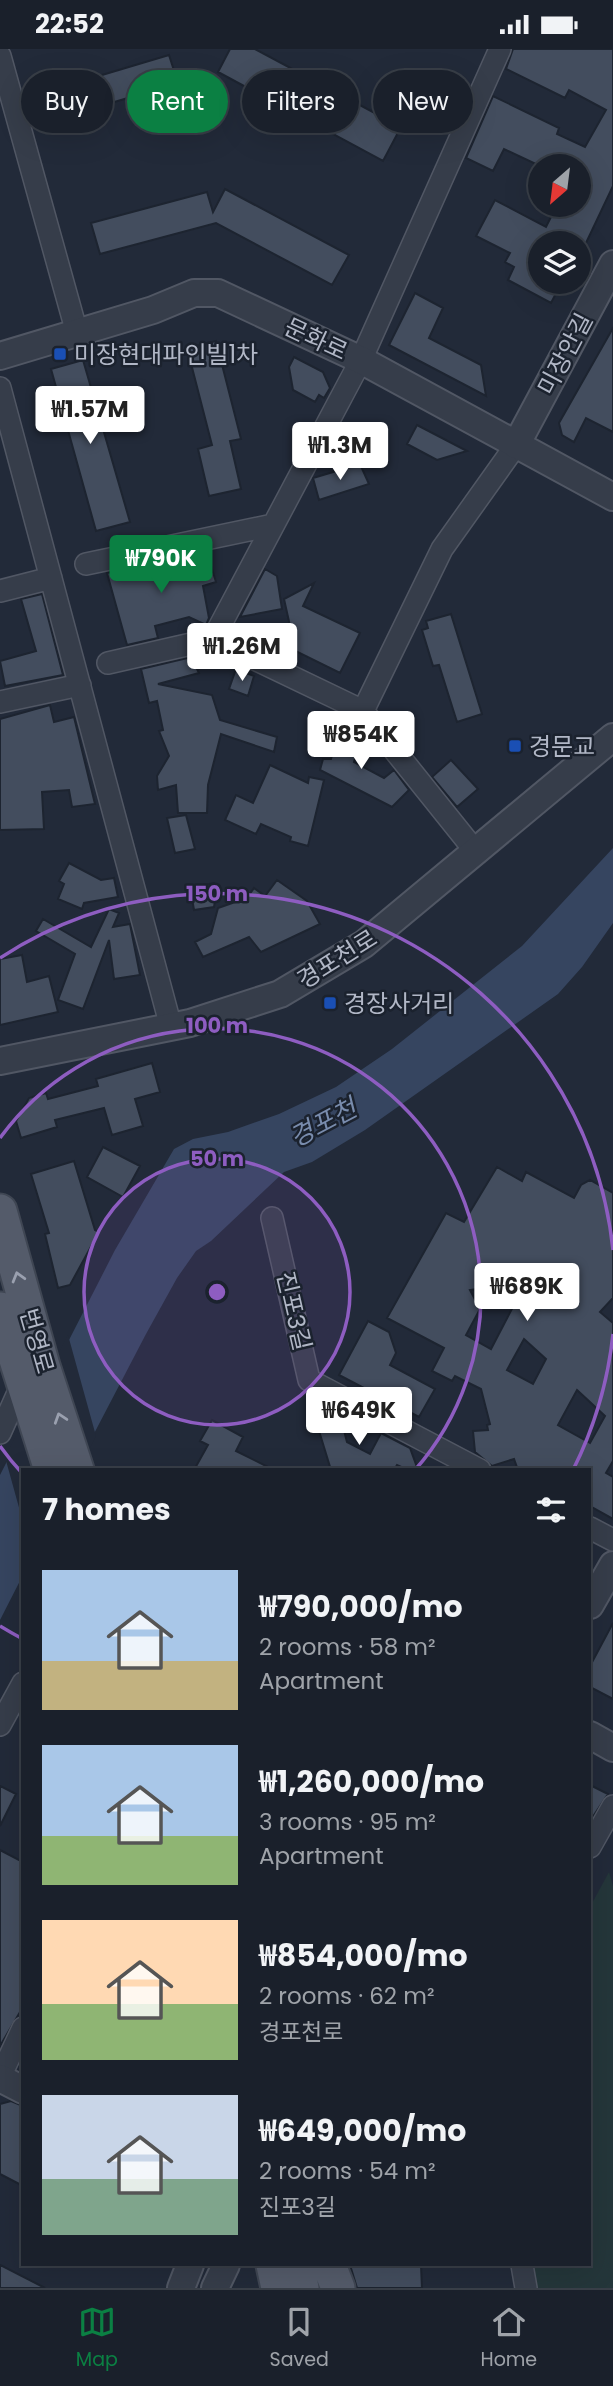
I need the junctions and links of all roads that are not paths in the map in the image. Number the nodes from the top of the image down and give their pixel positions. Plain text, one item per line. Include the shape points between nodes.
1 (500, 49) edge
2 (0, 56) edge
3 (613, 264) edge
4 (77, 333) junction
5 (0, 356) edge
6 (361, 361) junction
7 (0, 388) edge
8 (516, 445) junction
9 (613, 497) edge
10 (273, 526) junction
11 (86, 564) dead end
12 (51, 578) junction
13 (0, 591) edge
14 (213, 639) junction
15 (108, 663) dead end
16 (80, 685) junction
17 (0, 702) edge
18 (363, 711) junction
19 (613, 737) edge
20 (476, 852) junction
21 (171, 1027) junction
22 (0, 1061) edge
23 (0, 1211) edge
24 (272, 1218) dead end
25 (0, 1309) edge
26 (22, 1382) edge
27 (0, 1433) edge
28 (50, 1468) edge
29 (75, 1468) edge
30 (476, 1468) edge
31 (591, 1529) edge
32 (613, 1540) edge
33 (613, 1565) edge
34 (591, 1603) edge
35 (21, 1687) edge
36 (0, 1725) edge
37 (591, 1736) edge
38 (613, 1748) edge
39 (613, 1806) edge
40 (591, 1845) edge
41 (21, 2032) edge
42 (0, 2077) edge
43 (21, 2089) edge
44 (181, 2266) edge
45 (190, 2266) edge
46 (226, 2266) edge
47 (273, 2266) edge
48 (297, 2266) edge
49 (329, 2266) edge
50 (329, 2266) edge
51 (522, 2266) edge
52 (179, 2288) edge
53 (215, 2288) edge
54 (278, 2288) edge
55 (302, 2288) edge
56 (329, 2288) edge
57 (338, 2288) edge
58 (526, 2288) edge

1 - 6 street
2 - 4 street
3 - 8 street, 미장안길
4 - 5 street, 문화로
4 - 6 street, 문화로 via 194,293 218,293
6 - 8 street, 문화로
6 - 10 street
7 - 12 street
8 - 9 street, 문화로
8 - 18 street via 442,549
10 - 11 street
10 - 14 street
12 - 13 street
12 - 16 street
14 - 15 street
14 - 18 street
16 - 17 street
16 - 21 street
18 - 20 street
19 - 20 street, 경포천로
20 - 21 street, 경포천로 via 364,944 280,994
21 - 22 street, 경포천로
26 -> 23 main road, 번영로
24 - 30 street, 진포3길 via 309,1380
25 - 26 main road, 번영로
26 - 27 street
26 - 28 main road, 번영로
29 -> 26 main road, 번영로
31 - 32 street
33 - 34 street
35 - 36 street
37 - 38 street
39 - 40 street
41 - 42 street
42 - 43 street
44 - 52 street
45 - 52 street
46 - 53 street
47 - 54 main road
48 - 55 main road
49 - 56 main road
50 - 57 main road
51 - 58 street

